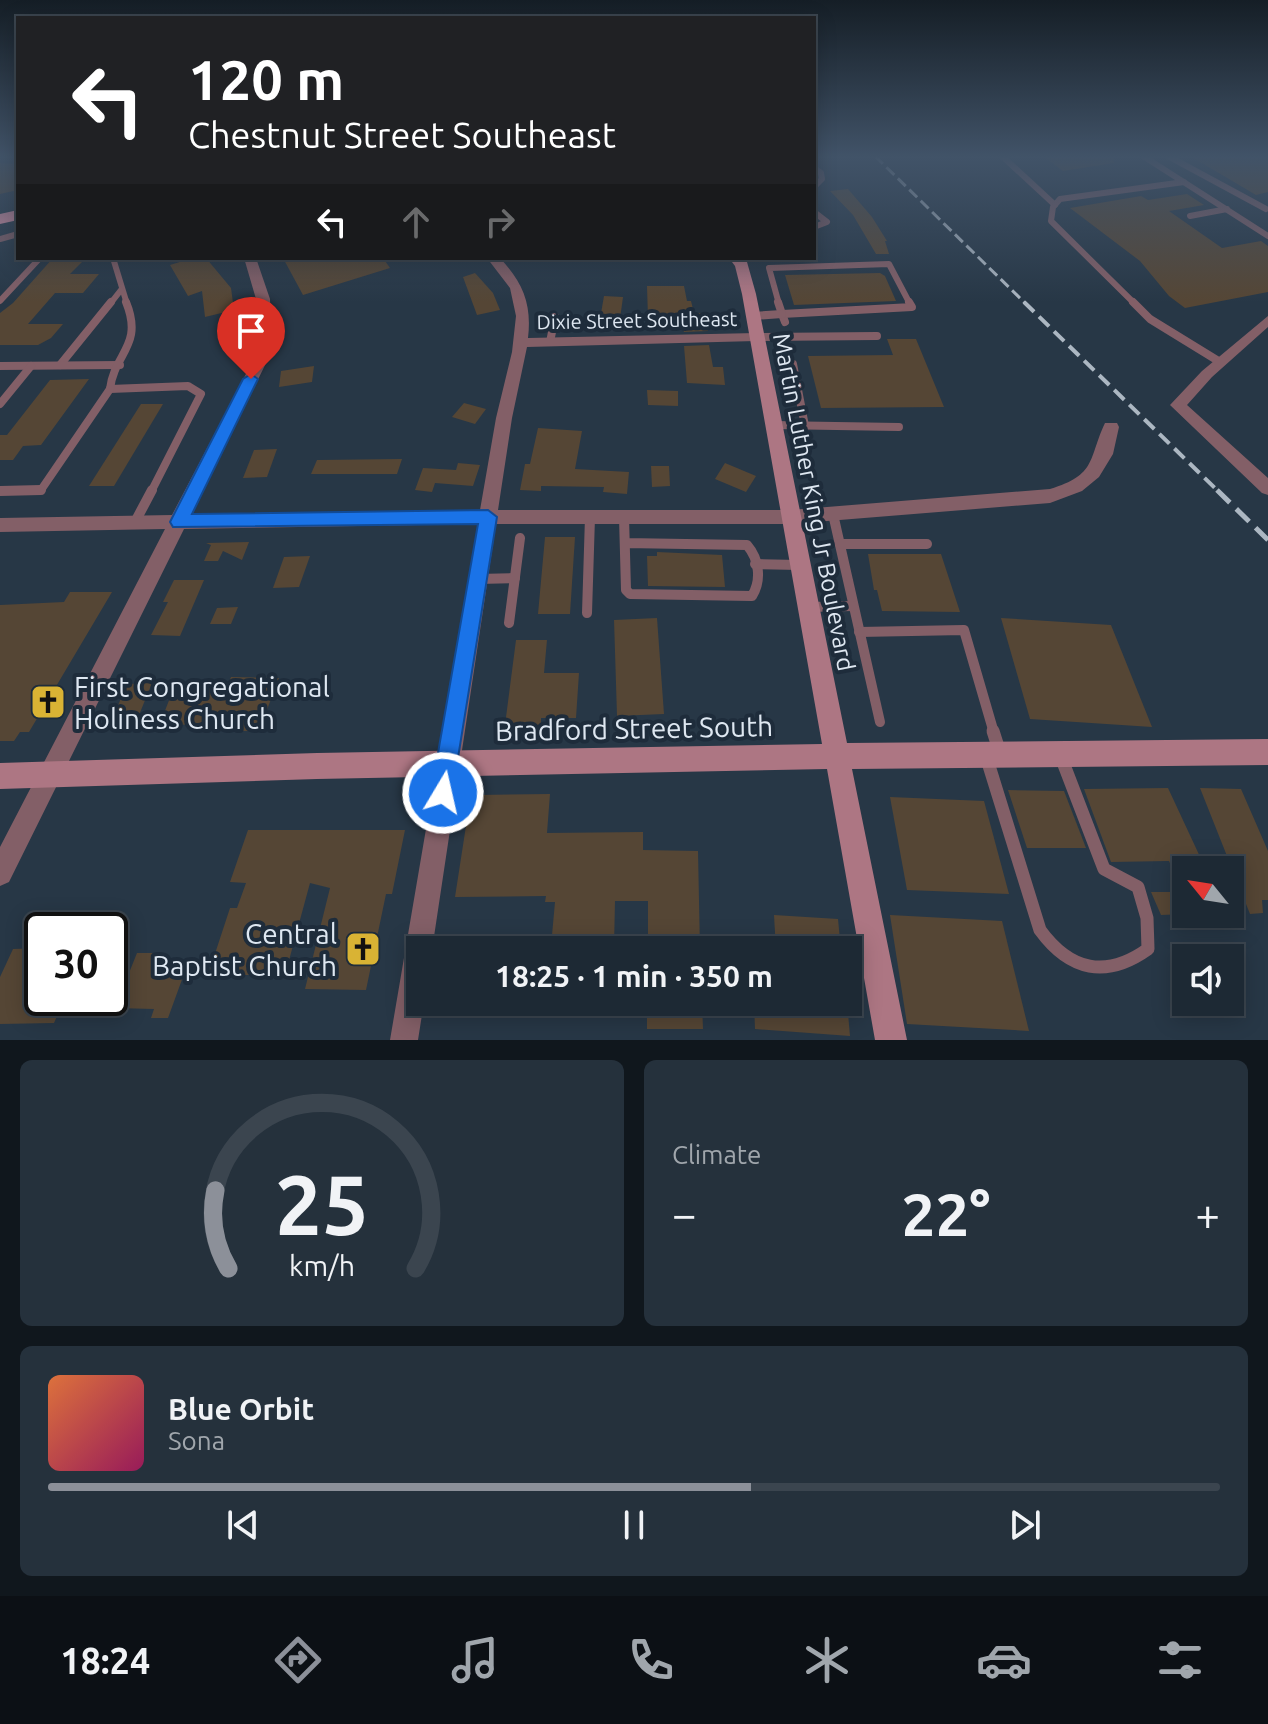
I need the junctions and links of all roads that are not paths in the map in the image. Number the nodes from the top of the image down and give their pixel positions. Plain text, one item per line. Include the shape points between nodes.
1 (1055, 205) edge
2 (1220, 205) edge
3 (1227, 209) junction
4 (816, 214) edge
5 (1190, 216) dead end
6 (816, 226) edge
7 (1268, 236) edge
8 (38, 260) edge
9 (114, 260) edge
10 (251, 260) edge
11 (495, 260) edge
12 (738, 260) edge
13 (121, 290) junction
14 (0, 301) edge
15 (753, 316) junction
16 (555, 317) dead end
17 (783, 318) junction
18 (1268, 320) edge
19 (877, 336) dead end
20 (756, 337) junction
21 (550, 342) junction
22 (519, 343) junction
23 (1220, 362) junction
24 (793, 364) dead end
25 (60, 365) junction
26 (120, 365) junction
27 (0, 366) edge
28 (31, 366) junction
29 (110, 389) junction
30 (0, 404) edge
31 (773, 425) junction
32 (805, 426) junction
33 (899, 427) dead end
34 (1111, 427) dead end
35 (1268, 488) edge
36 (0, 491) edge
37 (833, 514) junction
38 (488, 517) junction
39 (590, 517) junction
40 (624, 517) junction
41 (790, 517) junction
42 (135, 522) junction
43 (180, 522) junction
44 (0, 525) edge
45 (520, 538) dead end
46 (625, 543) junction
47 (840, 544) junction
48 (927, 544) dead end
49 (755, 564) junction
50 (800, 565) junction
51 (515, 578) junction
52 (478, 579) junction
53 (853, 606) junction
54 (808, 607) junction
55 (587, 613) dead end
56 (509, 623) dead end
57 (859, 632) junction
58 (880, 722) dead end
59 (1268, 752) edge
60 (992, 753) junction
61 (1059, 753) junction
62 (836, 758) junction
63 (448, 762) junction
64 (51, 774) junction
65 (0, 776) edge
66 (0, 873) edge
67 (404, 1040) edge
68 (891, 1040) edge

1 - 23 lane via 1051,221 1150,319
2 - 3 lane
3 - 5 lane
3 - 7 lane
4 - 6 lane via 827,222
8 - 14 lane
9 - 13 lane
10 - 43 street via 263,299 265,351
11 - 22 street via 517,287 523,305
12 - 15 street, Martin Luther King Jr Boulevard
13 - 25 lane
13 - 26 lane via 133,319
15 - 17 lane
15 - 20 street, Martin Luther King Jr Boulevard
16 - 21 lane
17 - 17 lane via 854,311 912,307 889,264 769,268
18 - 23 street
19 - 20 lane
20 - 21 street, Dixie Street Southeast
20 - 31 street, Martin Luther King Jr Boulevard
21 - 22 street, Dixie Street Southeast
22 - 38 street
23 - 35 street via 1178,405
24 - 32 lane
25 - 26 lane
25 - 28 lane
26 - 29 lane
27 - 28 lane
28 - 30 lane
29 - 36 lane via 41,490
29 - 42 lane via 188,386 201,394
31 - 32 lane
31 - 41 street, Martin Luther King Jr Boulevard
32 - 33 lane
34 - 37 street via 1106,456 1094,475 1061,493
37 - 41 street
37 - 47 lane
38 - 39 street
38 - 43 street
38 - 52 street
39 - 40 street
39 - 55 lane
40 - 41 street
40 - 46 lane
41 - 50 street, Martin Luther King Jr Boulevard
42 - 43 street
42 - 44 street
43 - 64 street
45 - 51 lane
46 - 49 lane via 747,545
46 - 49 lane via 630,594 752,596 759,587
47 - 48 lane
47 - 53 lane
49 - 50 lane
50 - 54 street, Martin Luther King Jr Boulevard
51 - 52 lane
51 - 56 lane
52 - 63 street
53 - 54 lane
53 - 57 lane
54 - 62 street, Martin Luther King Jr Boulevard
57 - 58 lane
57 - 60 lane via 964,630
59 - 61 street, Bradford Street South
60 - 61 street, Bradford Street South
60 - 61 lane via 1048,944 1069,962 1095,968 1132,962 1148,949 1138,887 1104,869
60 - 62 street, Bradford Street South
62 - 63 street, Bradford Street South
62 - 68 street, Martin Luther King Jr Boulevard
63 - 64 street, Bradford Street South
63 - 67 street
64 - 65 street, Bradford Street South
64 - 66 street

